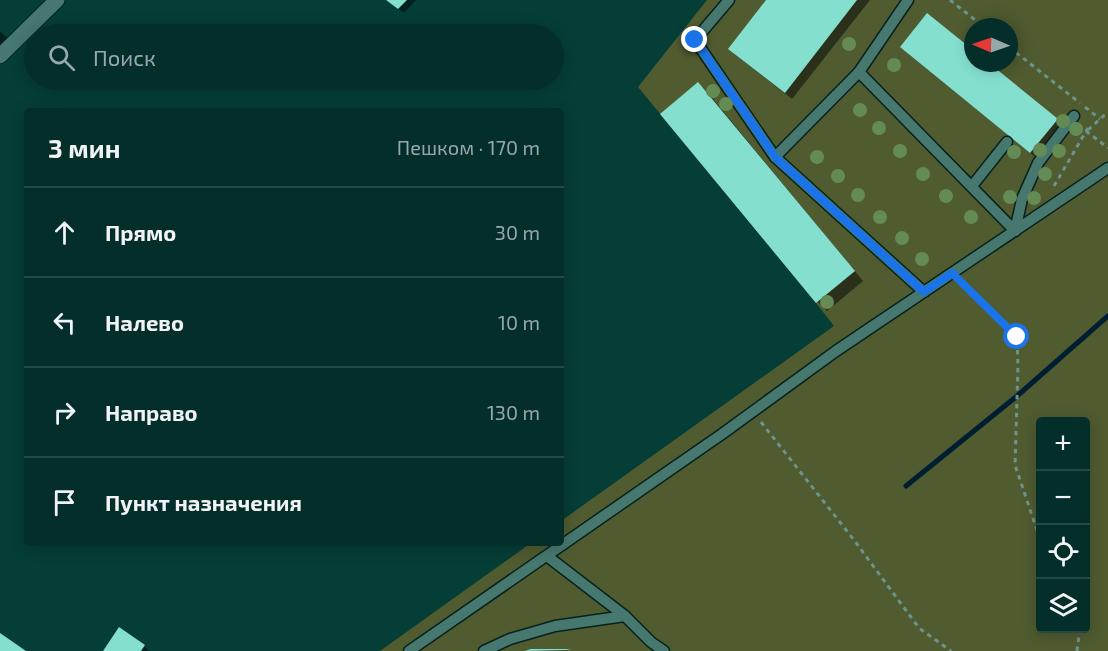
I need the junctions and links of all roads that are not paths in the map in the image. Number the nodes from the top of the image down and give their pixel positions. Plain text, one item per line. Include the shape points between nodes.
1 (57, 0) edge
2 (729, 0) edge
3 (908, 0) edge
4 (33, 24) edge
5 (24, 32) edge
6 (0, 56) edge
7 (859, 72) junction
8 (1074, 116) dead end
9 (1007, 142) dead end
10 (775, 157) junction
11 (1108, 168) edge
12 (972, 186) junction
13 (1015, 231) junction
14 (924, 292) junction
15 (564, 544) edge
16 (561, 546) edge
17 (547, 556) junction
18 (625, 616) junction
19 (410, 651) edge
20 (484, 651) edge
21 (664, 651) edge

1 - 4 street
2 - 10 lane via 695,40
3 - 7 lane
5 - 6 street
7 - 10 lane
7 - 12 lane
8 - 13 lane via 1038,163 1022,199
9 - 12 lane
10 - 14 lane
11 - 13 lane
12 - 13 lane
13 - 14 lane
14 - 15 lane
16 - 17 lane
17 - 18 lane
17 - 19 lane
18 - 20 lane via 555,627 510,639
18 - 21 lane

